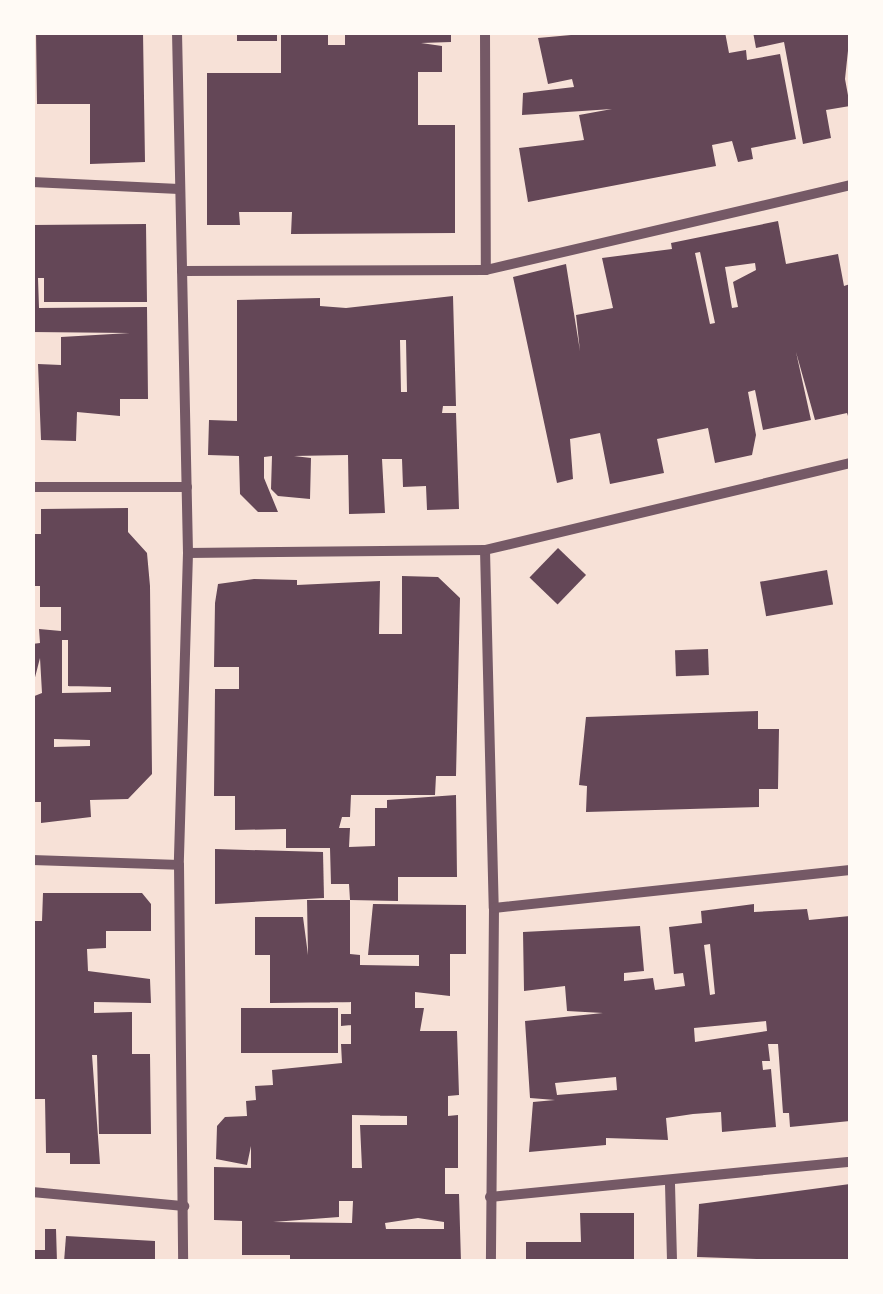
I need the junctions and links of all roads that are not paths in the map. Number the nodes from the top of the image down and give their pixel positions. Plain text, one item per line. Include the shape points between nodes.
1 (177, 32) edge
2 (485, 32) edge
3 (32, 182) edge
4 (850, 186) edge
5 (180, 189) junction
6 (486, 270) junction
7 (182, 271) junction
8 (850, 463) edge
9 (32, 487) edge
10 (187, 487) junction
11 (485, 550) junction
12 (188, 553) junction
13 (32, 860) edge
14 (179, 865) junction
15 (850, 870) edge
16 (494, 908) junction
17 (850, 1162) edge
18 (670, 1184) junction
19 (32, 1192) edge
20 (490, 1197) junction
21 (184, 1206) junction
22 (184, 1262) edge
23 (491, 1262) edge
24 (672, 1262) edge

1 - 5 street
2 - 6 street
3 - 5 street
4 - 6 street
5 - 7 street
6 - 7 street
7 - 10 street
8 - 11 street
9 - 10 street
10 - 12 street
11 - 12 street
11 - 16 street
12 - 14 street
13 - 14 street
14 - 21 street
15 - 16 street
16 - 20 street
17 - 18 street
18 - 20 street
18 - 24 street
19 - 21 street
20 - 23 street
21 - 22 street

